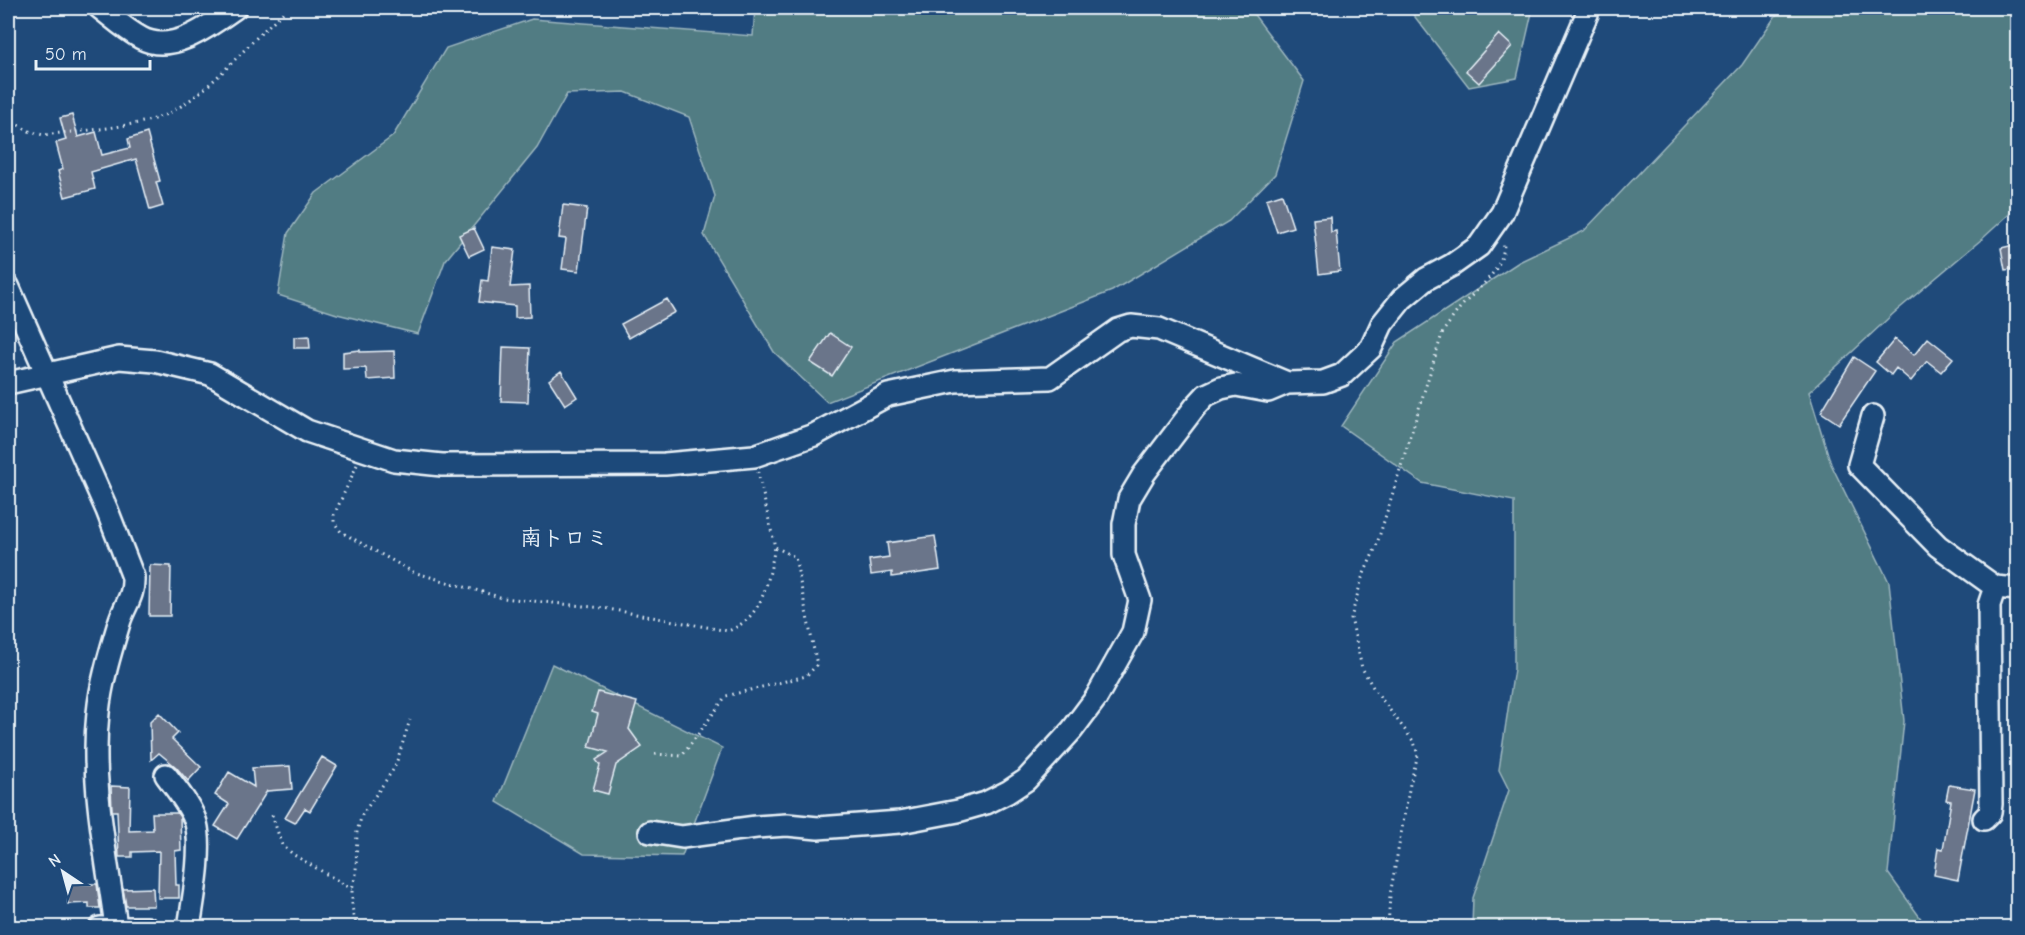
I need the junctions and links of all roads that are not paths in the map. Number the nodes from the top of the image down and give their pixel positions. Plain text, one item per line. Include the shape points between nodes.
1 (100, 8) edge
2 (235, 8) edge
3 (1588, 8) edge
4 (8, 286) edge
5 (47, 374) junction
6 (8, 383) edge
7 (1287, 383) junction
8 (1873, 416) dead end
9 (1995, 587) junction
10 (2018, 589) edge
11 (166, 775) dead end
12 (1984, 819) dead end
13 (650, 832) dead end
14 (100, 927) edge
15 (116, 927) edge
16 (147, 927) edge
17 (189, 927) edge

1 - 2 street via 142,39 158,43 203,29
3 - 7 street via 1502,213 1479,246 1402,299 1382,324 1371,348 1342,375 1323,382
4 - 5 street
5 - 6 street
5 - 7 street via 120,358 210,374 307,431 394,460 442,465 665,464 754,456 814,435 888,395 955,381 1050,378 1118,330 1131,326 1159,329
5 - 15 street via 133,577 134,588 110,652 98,712 97,773
7 - 13 street via 1268,391 1236,384 1206,396 1144,474 1130,499 1124,524 1124,555 1140,600 1133,632 1096,698 1026,780 986,803 900,822 818,828 756,826 682,837
8 - 9 street via 1859,465 1938,546
9 - 10 street
9 - 12 street via 1989,605 1991,804
11 - 17 street via 195,822 198,837
14 - 15 street
15 - 16 street

